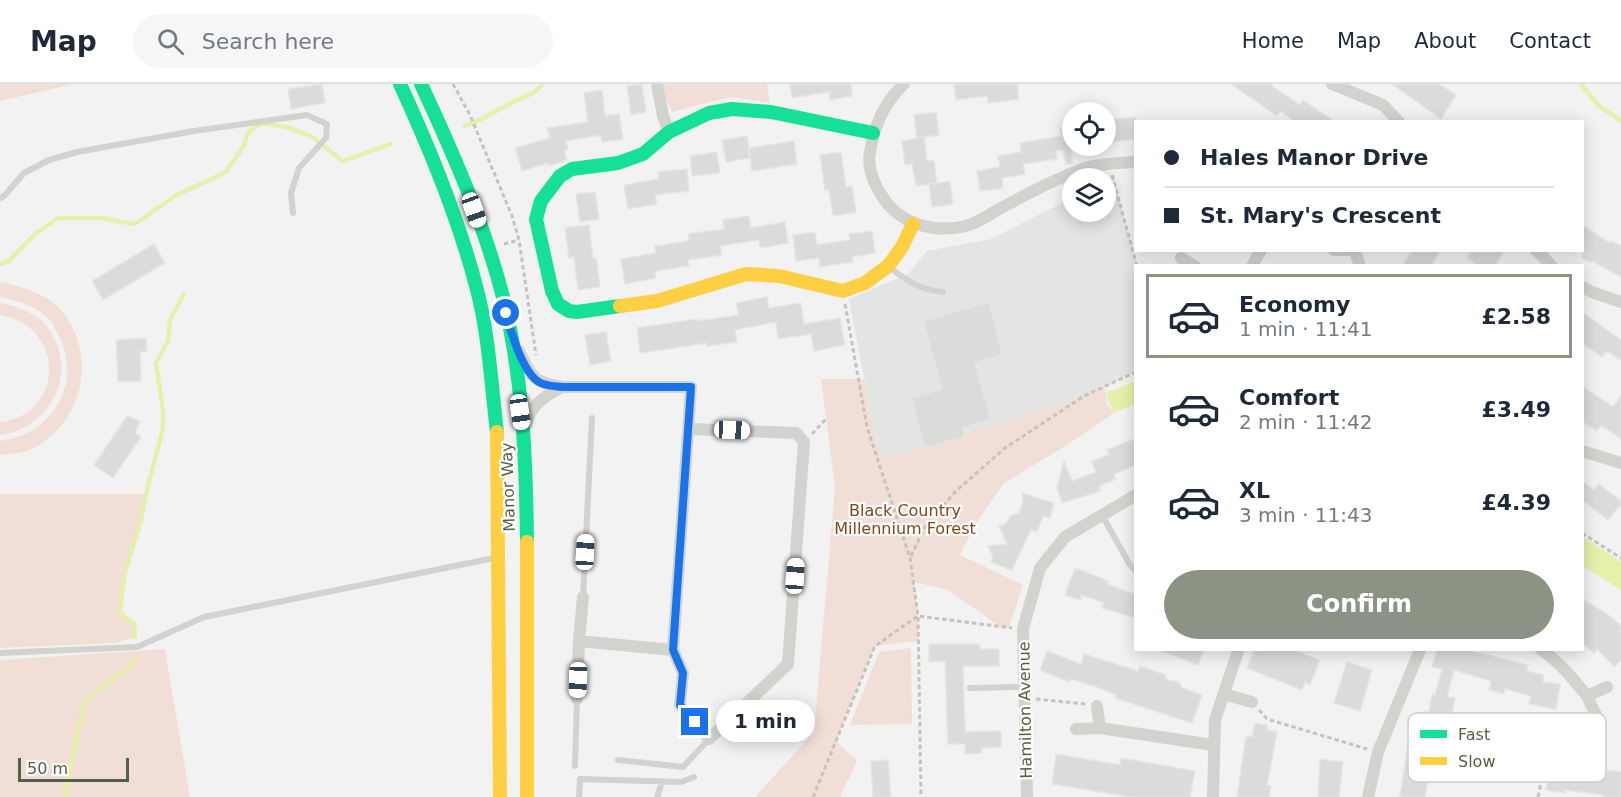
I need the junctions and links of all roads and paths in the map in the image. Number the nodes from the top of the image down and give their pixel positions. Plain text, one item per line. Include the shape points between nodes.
1 (400, 84) edge
2 (421, 84) edge
3 (453, 84) edge
4 (657, 84) edge
5 (904, 84) edge
6 (1332, 84) edge
7 (1397, 120) edge
8 (669, 132) junction
9 (873, 133) junction
10 (1134, 162) edge
11 (1109, 164) junction
12 (0, 198) edge
13 (292, 213) dead end
14 (912, 224) junction
15 (519, 240) junction
16 (499, 246) dead end
17 (1538, 252) edge
18 (1181, 258) dead end
19 (1136, 264) edge
20 (1192, 264) edge
21 (1550, 264) edge
22 (888, 266) junction
23 (1584, 288) edge
24 (843, 291) junction
25 (943, 292) dead end
26 (1621, 302) edge
27 (510, 330) junction
28 (536, 356) dead end
29 (1134, 373) edge
30 (562, 387) junction
31 (592, 417) dead end
32 (826, 419) dead end
33 (689, 429) junction
34 (523, 432) junction
35 (804, 442) junction
36 (1584, 453) edge
37 (1621, 463) edge
38 (1134, 496) edge
39 (1102, 514) junction
40 (1584, 534) edge
41 (500, 557) junction
42 (910, 558) junction
43 (1621, 558) edge
44 (1134, 569) edge
45 (583, 597) joint
46 (918, 616) junction
47 (1023, 629) junction
48 (579, 641) junction
49 (673, 650) junction
50 (1238, 651) edge
51 (1420, 651) edge
52 (1543, 651) edge
53 (0, 652) edge
54 (1607, 687) dead end
55 (970, 688) dead end
56 (1024, 692) junction
57 (1223, 694) junction
58 (1587, 696) junction
59 (577, 699) joint
60 (1252, 702) joint
61 (1097, 706) joint
62 (1595, 713) edge
63 (1100, 728) junction
64 (1076, 729) dead end
65 (709, 739) junction
66 (1213, 745) junction
67 (527, 750) junction
68 (1378, 752) junction
69 (618, 760) dead end
70 (575, 765) dead end
71 (694, 777) dead end
72 (662, 782) junction
73 (1541, 782) edge
74 (500, 797) edge
75 (527, 797) edge
76 (536, 797) edge
77 (579, 797) edge
78 (657, 797) edge
79 (813, 797) edge
80 (921, 797) edge
81 (1027, 797) edge
82 (1213, 797) edge
83 (1368, 797) edge
84 (1538, 797) edge

1 - 41 main road, Manor Way via 429,148 477,288 498,443
2 - 27 main road, Manor Way via 482,231
3 - 15 path via 470,115
4 - 8 street
5 - 9 street
6 - 7 street via 1383,105
8 - 9 main road via 709,113 732,110 771,112
8 - 24 main road via 643,154 618,163 572,169 560,176 541,201 536,219 558,304 578,312 657,301 746,274 779,276
9 - 14 street via 869,156 874,181 888,204
10 - 11 street
11 - 14 street via 1080,170 1037,188 968,226 936,229
11 - 19 path
12 - 13 lane via 24,172 77,152 307,115 327,124 326,138 299,168 291,193
14 - 22 main road
15 - 16 path
15 - 28 path
17 - 21 street
18 - 20 street
22 - 24 main road via 866,283
22 - 25 lane via 914,285
23 - 26 street
24 - 42 path via 867,427
27 - 30 street via 534,378 545,385
27 - 34 main road, Manor Way
29 - 42 path via 1084,396 1005,448 956,492 926,527
30 - 33 street via 691,387
30 - 34 street via 533,406
31 - 45 lane
32 - 35 path
33 - 35 street via 796,433
33 - 49 street
34 - 67 main road, Manor Way
35 - 65 street via 788,664
36 - 37 street
38 - 39 street, Hamilton Avenue
39 - 44 lane
39 - 47 street, Hamilton Avenue via 1065,537 1040,568
40 - 43 path
41 - 53 lane via 204,617 137,647
41 - 74 main road, Manor Way
42 - 46 path
45 - 48 street
46 - 47 path
46 - 79 path via 875,646
46 - 80 path
47 - 56 street, Hamilton Avenue
48 - 49 street
48 - 59 street
49 - 65 street via 683,673 680,705
50 - 57 street
51 - 68 street
52 - 58 street via 1565,669
54 - 58 street
55 - 56 lane
56 - 61 path
56 - 81 street, Hamilton Avenue
57 - 60 street
57 - 66 street
58 - 62 street
59 - 70 lane
60 - 68 path via 1267,719
61 - 63 street
63 - 64 street
63 - 66 street
65 - 69 lane via 683,767
66 - 82 street
67 - 75 main road, Manor Way
67 - 76 lane
68 - 83 street
71 - 72 lane
72 - 77 lane via 580,778
72 - 78 lane
73 - 84 path

